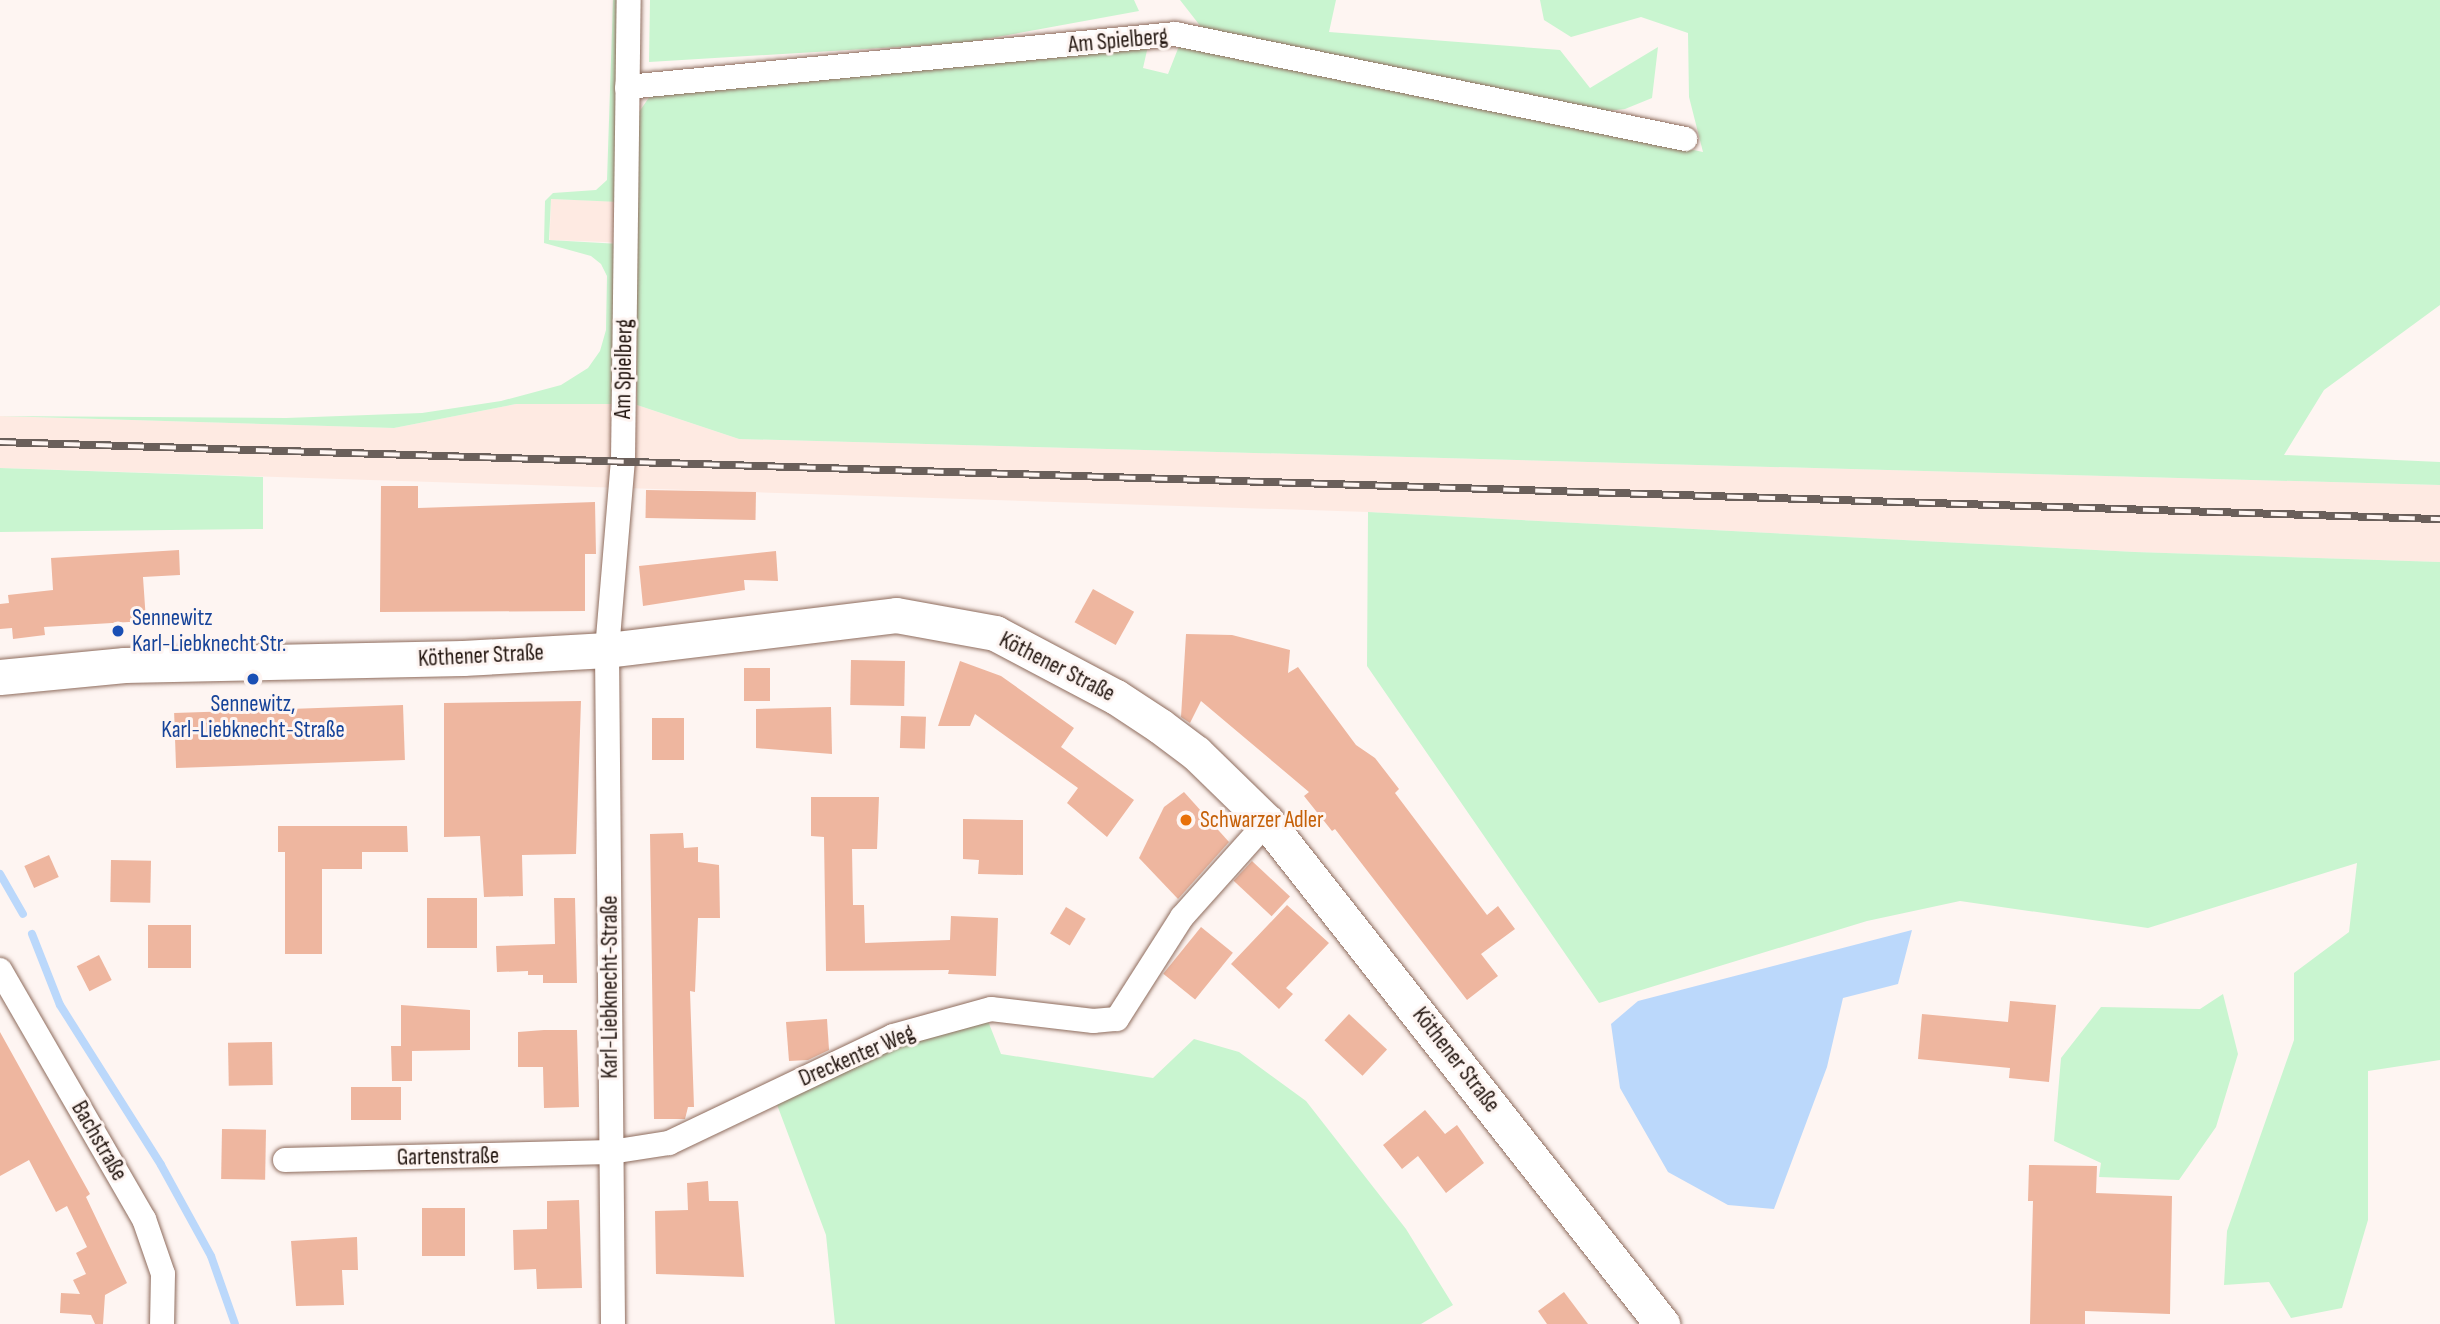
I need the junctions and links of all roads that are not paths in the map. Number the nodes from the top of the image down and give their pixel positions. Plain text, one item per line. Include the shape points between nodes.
1 (629, 0) edge
2 (627, 87) junction
3 (1685, 139) dead end
4 (607, 650) junction
5 (0, 677) edge
6 (1267, 822) junction
7 (0, 970) edge
8 (611, 1152) junction
9 (285, 1160) dead end
10 (162, 1324) edge
11 (613, 1324) edge
12 (1662, 1324) edge

1 - 2 street, Am Spielberg
2 - 3 street, Am Spielberg via 1175,34
2 - 4 street, Am Spielberg via 623,461
4 - 5 main road, Köthener Straße via 463,658 124,665
4 - 6 main road, Köthener Straße via 896,615 995,633 1116,697 1160,726 1196,753
4 - 8 street, Karl-Liebknecht-Straße
6 - 8 street, Dreckenter Weg via 1182,917 1117,1019 1094,1021 991,1009 893,1036 669,1143
6 - 12 main road, Köthener Straße
7 - 10 street, Bachstraße via 144,1219 163,1274
8 - 9 street, Gartenstraße
8 - 11 street, Karl-Liebknecht-Straße

